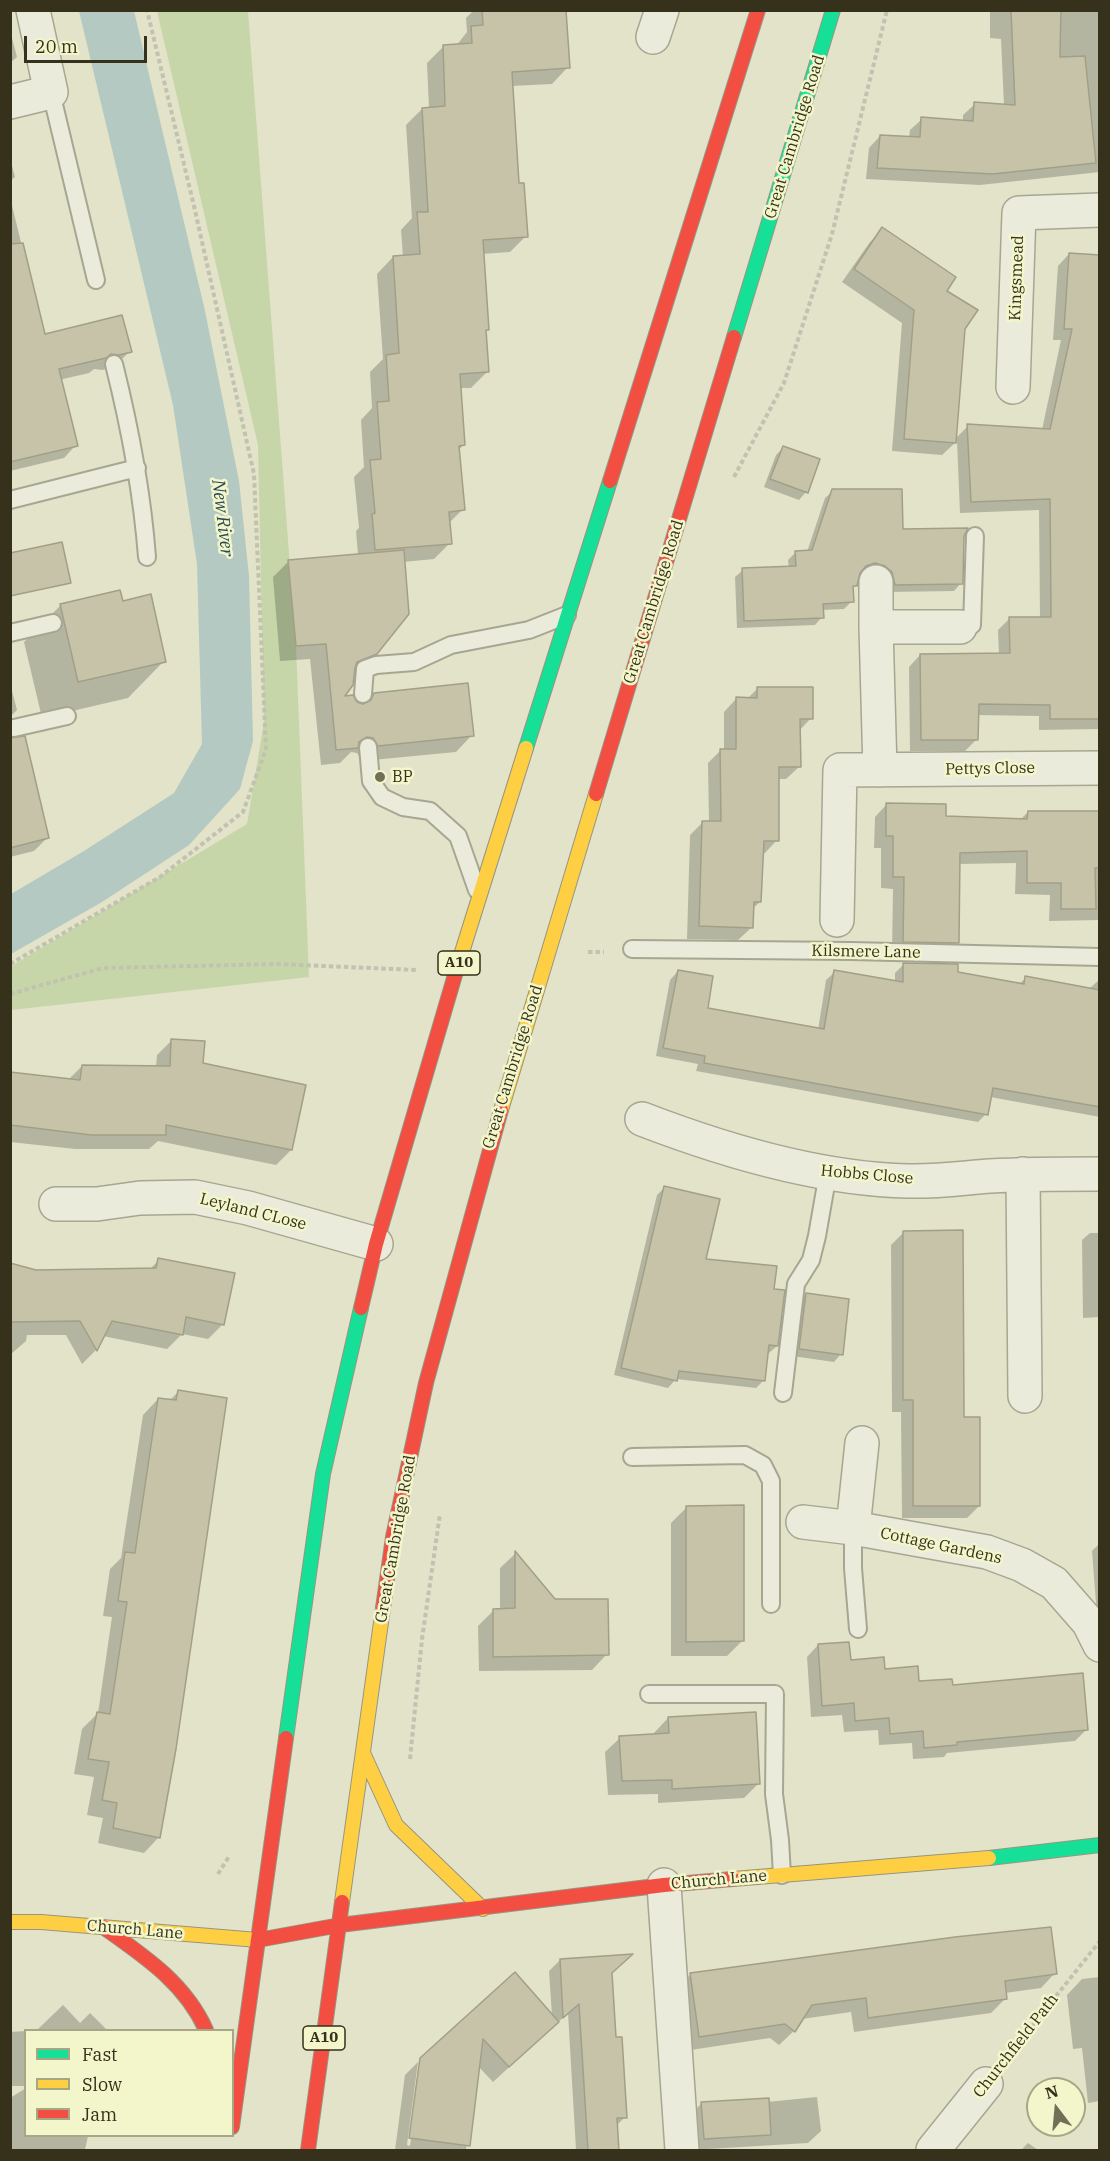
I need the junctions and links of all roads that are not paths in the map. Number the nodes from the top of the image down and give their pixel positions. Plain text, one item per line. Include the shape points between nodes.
1 (33, 10) edge
2 (758, 10) edge
3 (833, 10) edge
4 (51, 92) junction
5 (10, 102) edge
6 (1100, 210) edge
7 (96, 280) dead end
8 (114, 364) dead end
9 (1013, 387) dead end
10 (137, 468) junction
11 (10, 500) edge
12 (975, 536) dead end
13 (147, 557) dead end
14 (876, 582) dead end
15 (567, 615) junction
16 (53, 623) dead end
17 (876, 627) junction
18 (960, 627) joint
19 (10, 633) edge
20 (363, 694) dead end
21 (67, 716) dead end
22 (14, 728) dead end
23 (368, 747) dead end
24 (1100, 768) edge
25 (880, 770) junction
26 (480, 897) junction
27 (837, 920) dead end
28 (632, 949) dead end
29 (1100, 957) edge
30 (642, 1119) dead end
31 (828, 1173) junction
32 (1100, 1173) edge
33 (1023, 1174) junction
34 (56, 1204) dead end
35 (376, 1244) junction
36 (783, 1393) dead end
37 (1025, 1396) dead end
38 (862, 1443) dead end
39 (632, 1457) dead end
40 (787, 1521) junction
41 (853, 1528) junction
42 (771, 1604) dead end
43 (858, 1629) dead end
44 (1099, 1642) edge
45 (648, 1694) dead end
46 (363, 1753) junction
47 (1100, 1845) edge
48 (782, 1875) junction
49 (664, 1885) junction
50 (483, 1908) junction
51 (10, 1922) edge
52 (340, 1925) junction
53 (103, 1928) junction
54 (259, 1940) junction
55 (205, 2029) edge
56 (986, 2084) road end
57 (234, 2115) edge
58 (308, 2151) edge
59 (682, 2151) edge
60 (933, 2151) edge

1 - 4 street
2 - 15 main road, A10
3 - 46 main road, Great Cambridge Road / A10 via 489,1149 426,1383 393,1538
4 - 5 street
4 - 7 lane
6 - 9 street, Kingsmead via 1019,213
8 - 10 lane
10 - 11 lane
10 - 13 lane
12 - 18 lane via 972,625
14 - 17 street
15 - 20 lane via 529,630 451,645 414,662 365,669
15 - 26 main road, A10
16 - 19 lane
17 - 18 street
17 - 25 street
21 - 22 lane
23 - 26 lane via 371,781 382,797 403,807 430,811 458,836
24 - 25 street, Pettys Close
25 - 27 street, Pettys Close via 840,770
26 - 35 main road, A10
28 - 29 lane, Kilsmere Lane
30 - 31 street, Hobbs Close via 786,1165
31 - 33 street, Hobbs Close via 908,1181
31 - 36 lane via 811,1260 796,1284
32 - 33 street, Hobbs Close
33 - 37 street
34 - 35 street, Leyland CLose via 195,1197
35 - 54 main road, A10 via 323,1474
38 - 41 street
39 - 40 lane via 745,1455 763,1465
40 - 41 street, Cottage Gardens
40 - 42 lane
41 - 43 lane
41 - 44 street, Cottage Gardens via 987,1552 1022,1565 1054,1583 1089,1623
45 - 48 lane via 774,1694 774,1794
46 - 50 main road via 396,1826
46 - 52 main road, Great Cambridge Road / A10
47 - 48 main road, Church Lane
48 - 49 main road, Church Lane
49 - 50 main road, Church Lane
49 - 59 street
50 - 52 main road, Church Lane
51 - 53 main road, Church Lane
52 - 54 main road, Church Lane
52 - 58 main road, Great Cambridge Road / A10
53 - 54 main road, Church Lane
53 - 55 main road via 151,1961 189,1998
54 - 57 main road, A10
56 - 60 street, Churchfield Path

